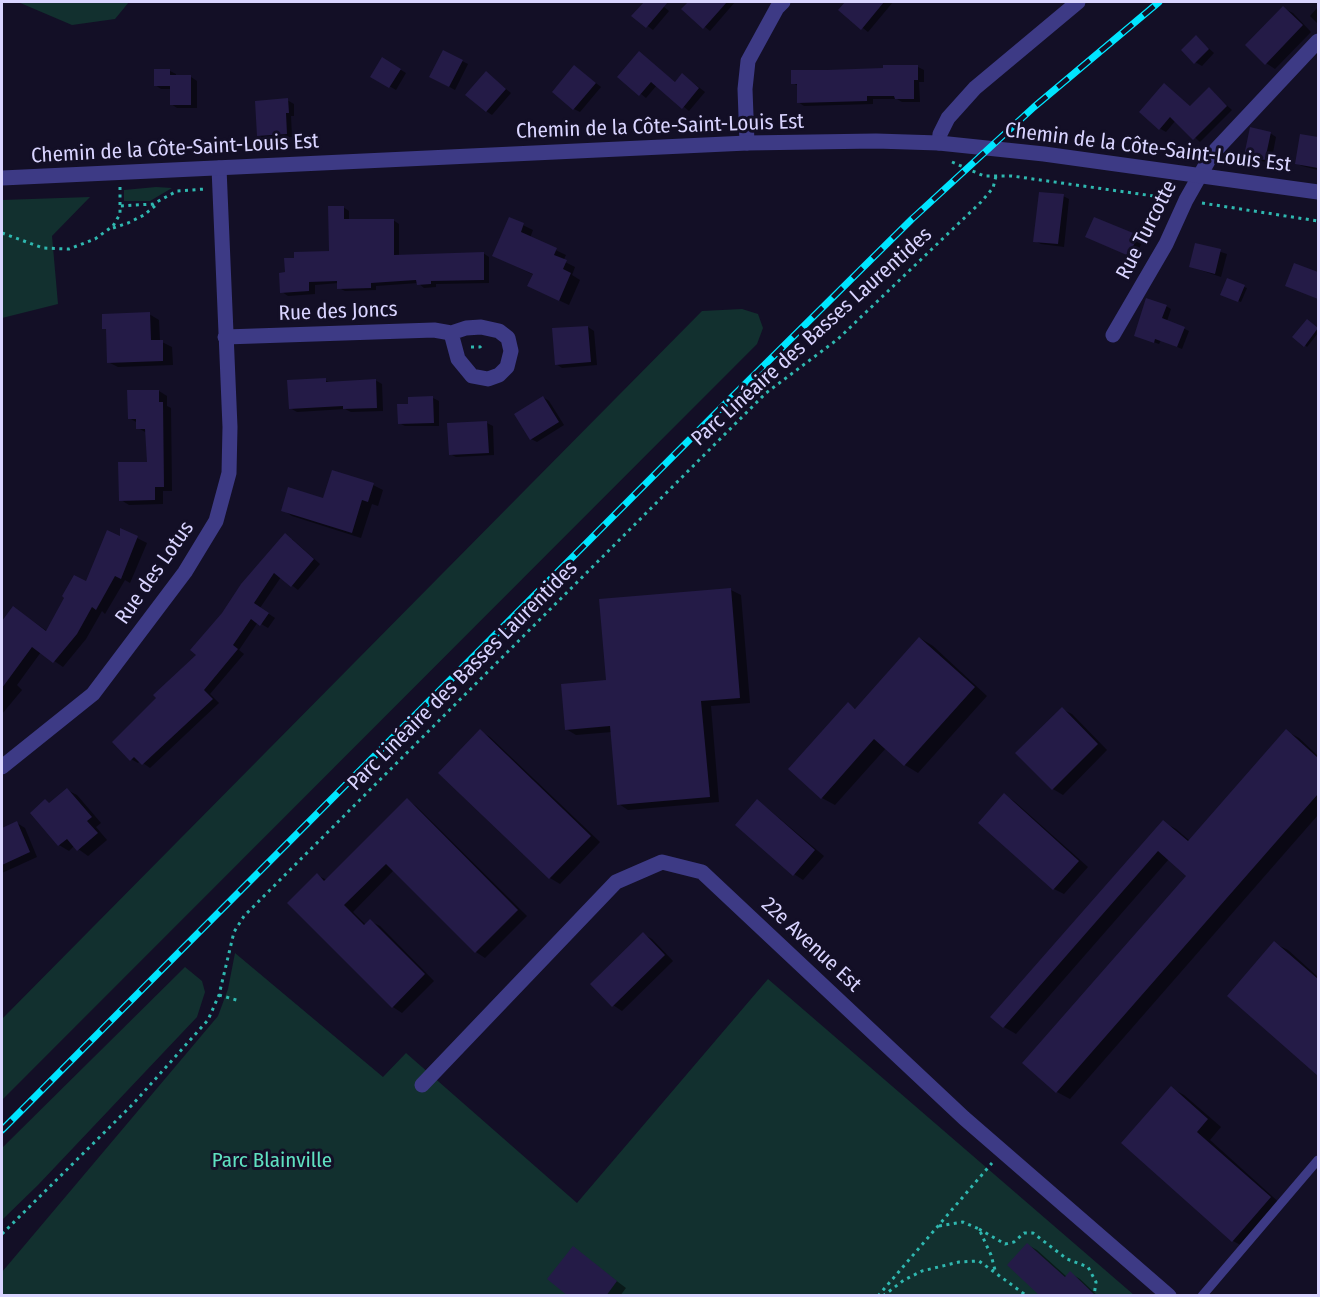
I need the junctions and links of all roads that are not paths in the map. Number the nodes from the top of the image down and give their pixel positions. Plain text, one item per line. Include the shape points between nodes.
1 (783, 2) edge
2 (1078, 2) edge
3 (1318, 41) edge
4 (747, 143) junction
5 (939, 143) junction
6 (219, 168) junction
7 (1199, 176) junction
8 (2, 178) edge
9 (1318, 192) edge
10 (451, 333) dead end
11 (1113, 335) dead end
12 (225, 337) junction
13 (2, 768) edge
14 (422, 1084) dead end
15 (1318, 1160) edge
16 (1169, 1296) edge
17 (1202, 1296) edge

1 - 4 street via 748,61
2 - 5 street via 969,94 948,118
3 - 7 street, Rue Turcotte via 1212,154
4 - 5 street, Chemin de la Côte-Saint-Louis Est
4 - 6 street, Chemin de la Côte-Saint-Louis Est
5 - 7 street, Chemin de la Côte-Saint-Louis Est
6 - 8 street, Chemin de la Côte-Saint-Louis Est
6 - 12 street, Rue des Lotus
7 - 9 street, Chemin de la Côte-Saint-Louis Est
7 - 11 street, Rue Turcotte via 1166,244
10 - 12 street, Rue des Joncs via 435,330
12 - 13 street, Rue des Lotus via 230,473 216,521 185,572 93,694
14 - 16 street, 22e Avenue Est via 616,882 662,862 702,872 964,1118
15 - 17 lane

